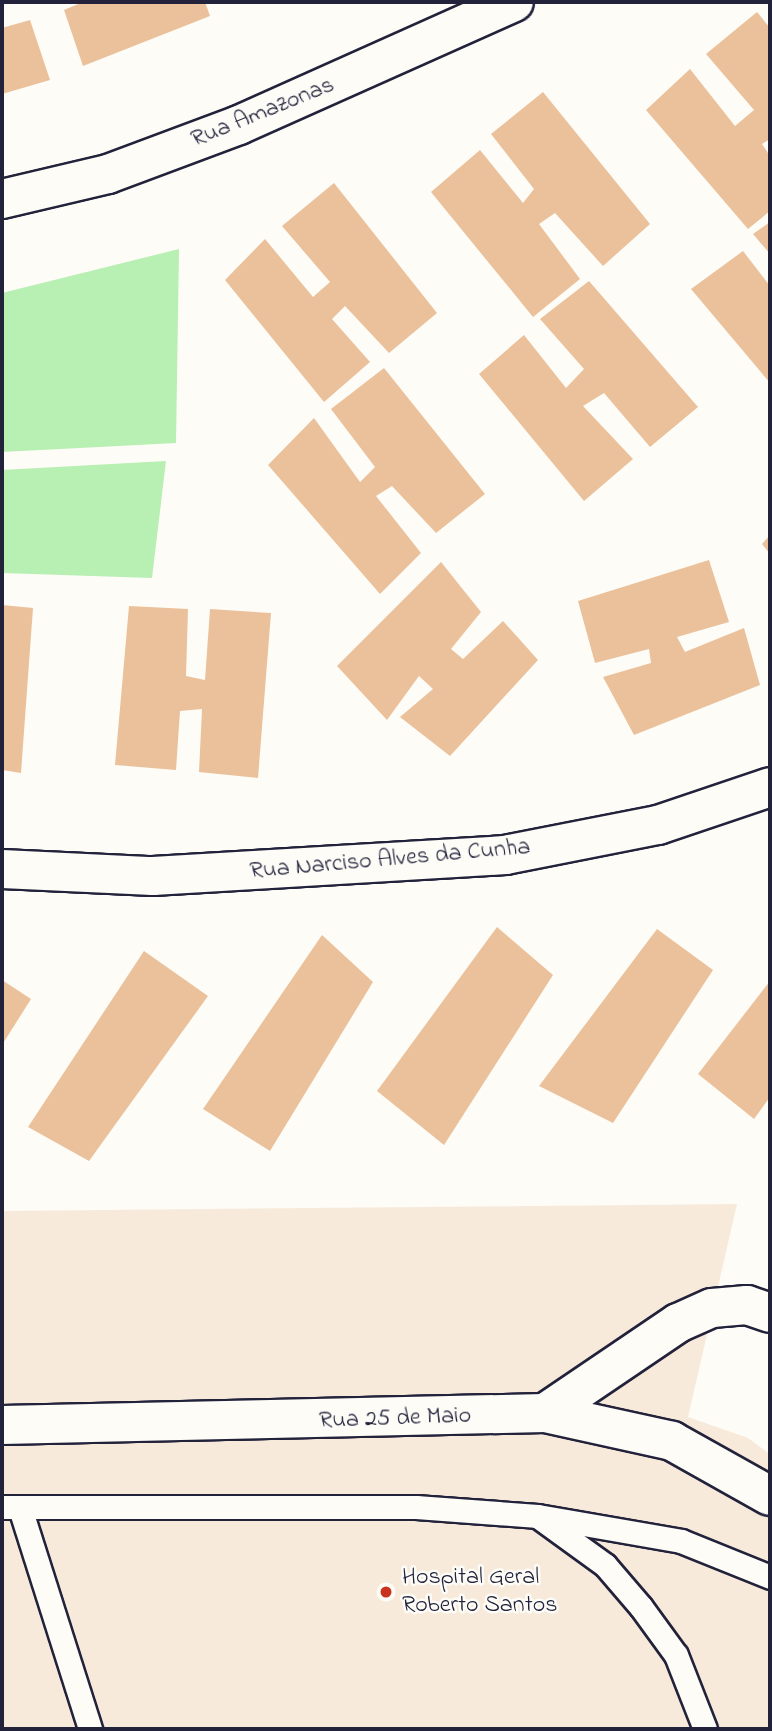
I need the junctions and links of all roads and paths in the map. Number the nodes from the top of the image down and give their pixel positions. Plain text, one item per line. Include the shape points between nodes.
1 (514, 2) edge
2 (2, 199) edge
3 (770, 787) edge
4 (2, 869) edge
5 (770, 1313) edge
6 (545, 1413) junction
7 (2, 1424) edge
8 (770, 1496) edge
9 (11, 1508) edge
10 (538, 1516) junction
11 (770, 1577) edge
12 (90, 1729) edge
13 (705, 1729) edge

1 - 2 street, Rua Amazonas via 239,125 108,174
3 - 4 street, Rua Narciso Alves da Cunha via 658,825 505,855 153,876
5 - 6 street via 747,1305 712,1308 619,1359
6 - 7 street, Rua 25 de Maio
6 - 8 street, Rua 25 de Maio via 672,1441
9 - 10 lane via 416,1507
9 - 12 lane
10 - 11 lane via 681,1541
10 - 13 lane via 605,1565 641,1607 676,1655

